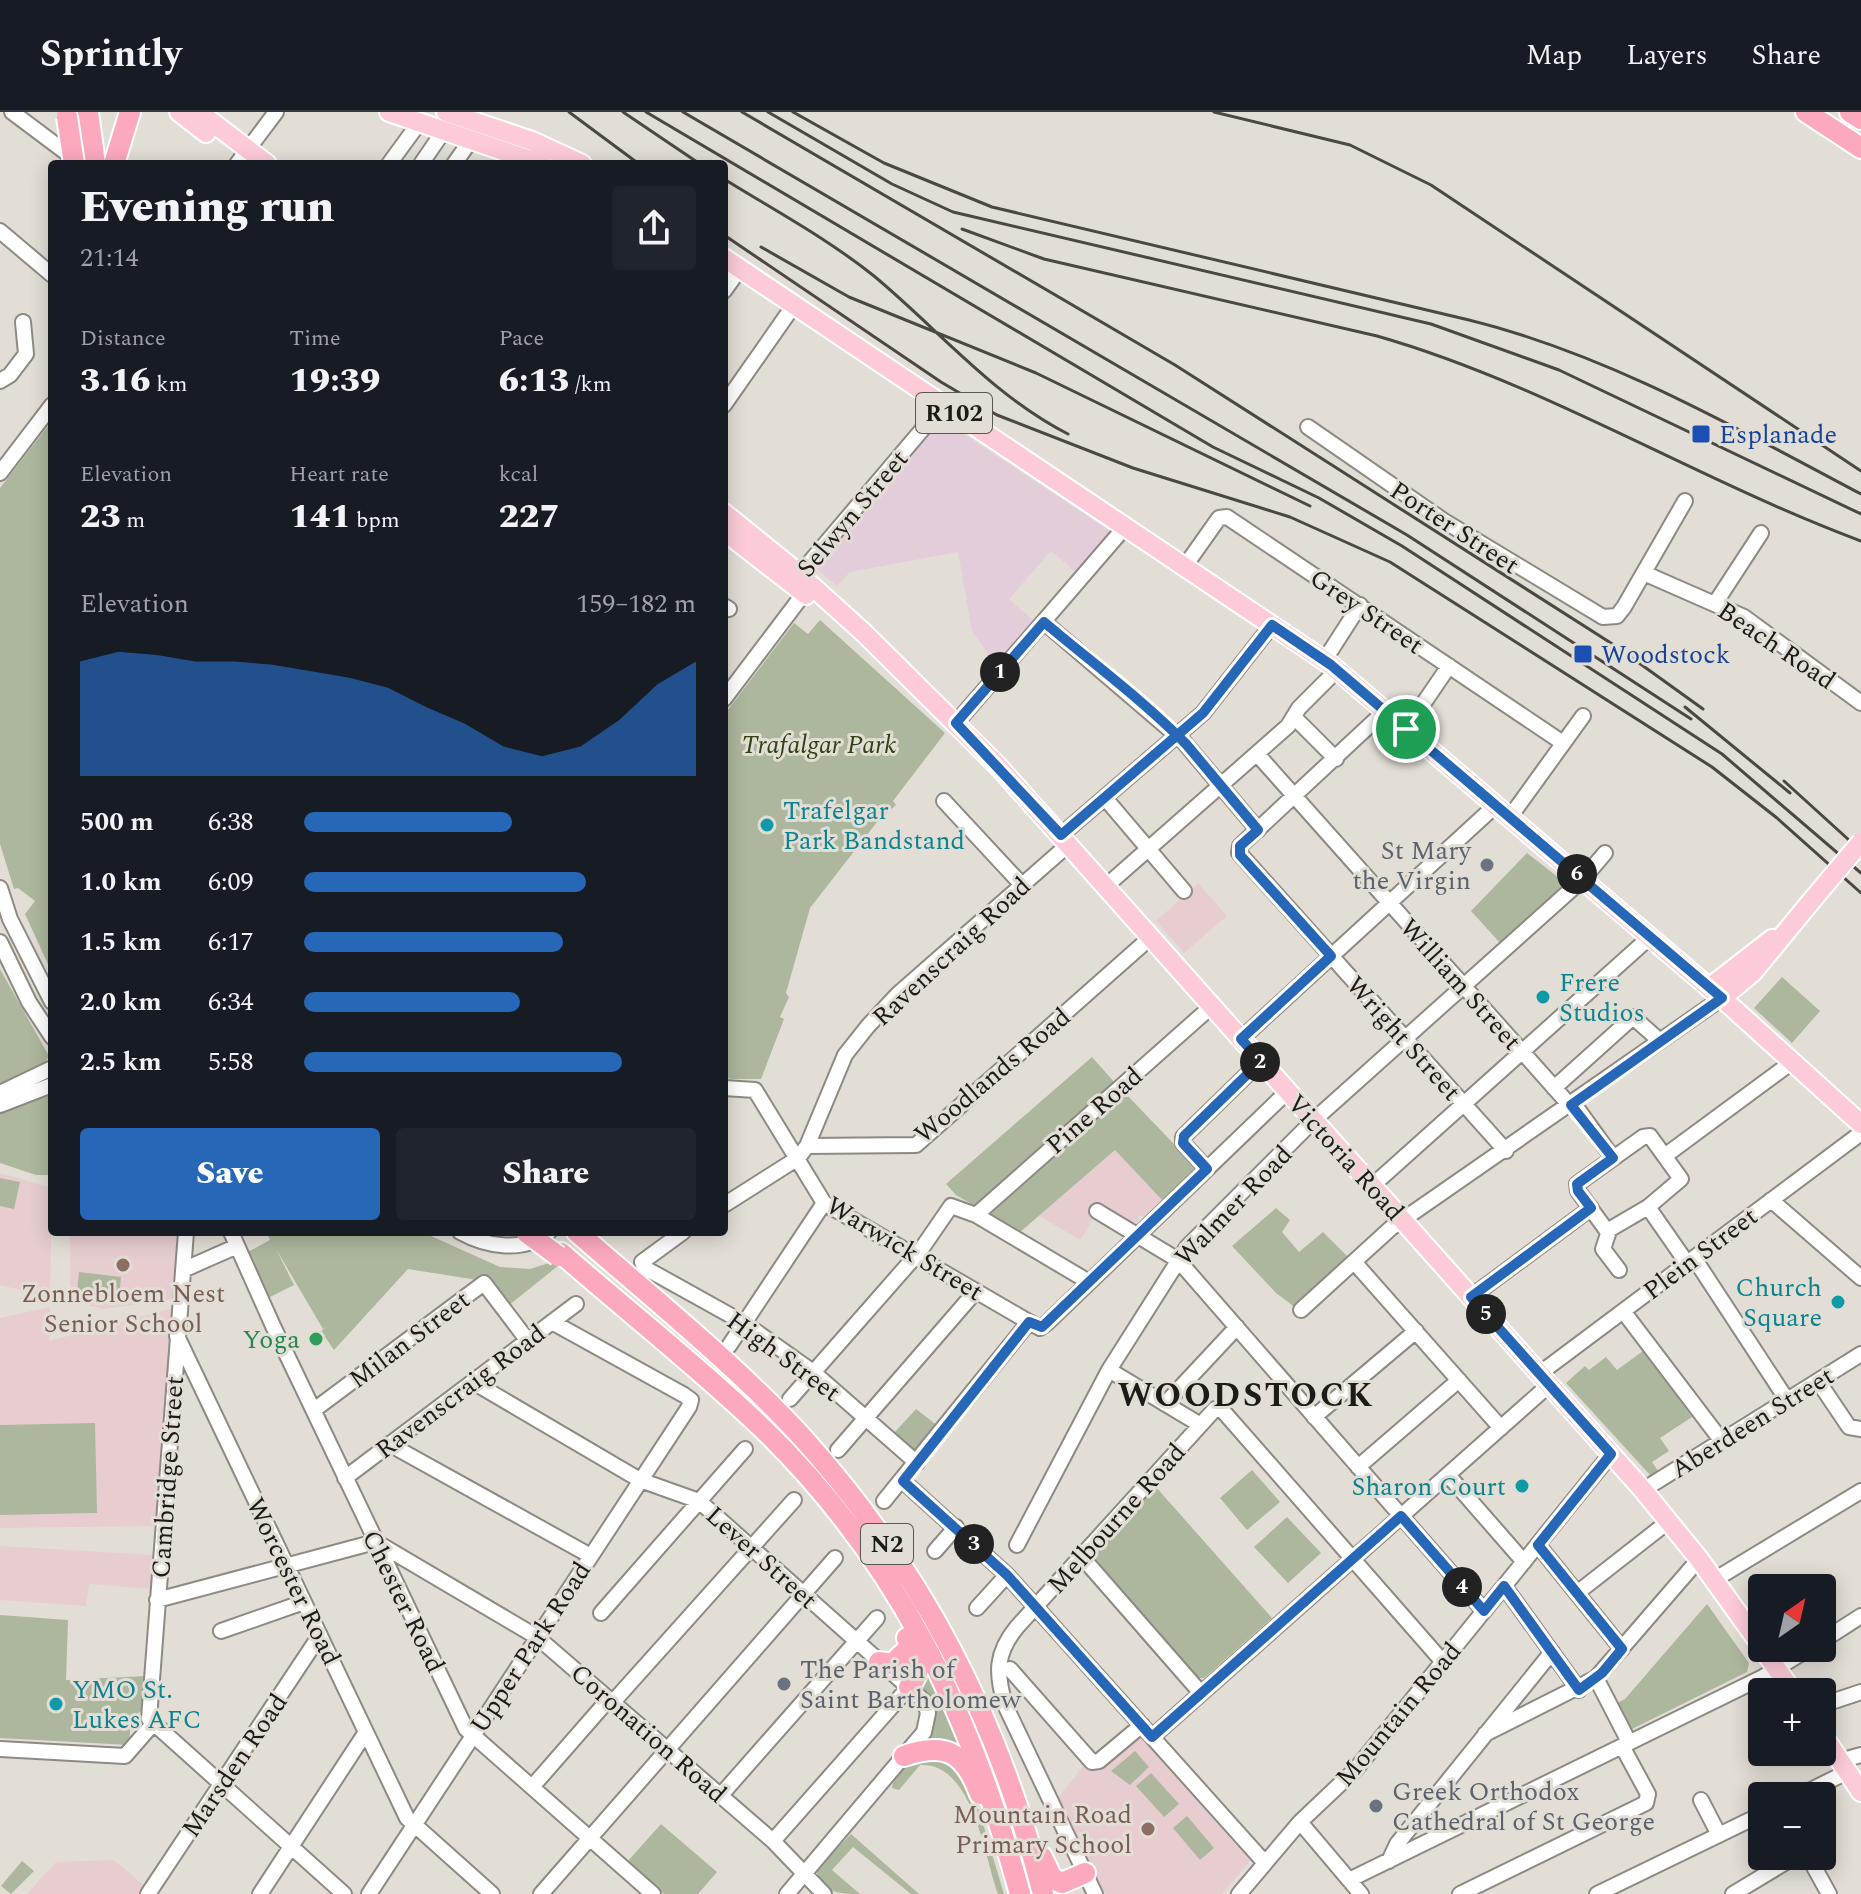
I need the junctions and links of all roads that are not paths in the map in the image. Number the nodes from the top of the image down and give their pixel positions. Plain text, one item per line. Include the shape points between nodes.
1 (12, 112) edge
2 (67, 112) edge
3 (88, 112) edge
4 (130, 112) edge
5 (179, 112) edge
6 (199, 112) edge
7 (276, 112) edge
8 (389, 112) edge
9 (446, 112) edge
10 (1806, 112) edge
11 (1850, 112) edge
12 (1861, 118) edge
13 (419, 123) junction
14 (443, 132) junction
15 (471, 140) junction
16 (1861, 148) edge
17 (497, 157) edge
18 (243, 159) edge
19 (73, 160) edge
20 (76, 160) edge
21 (94, 160) edge
22 (115, 160) edge
23 (392, 160) edge
24 (424, 160) edge
25 (457, 160) edge
26 (573, 160) edge
27 (3, 239) edge
28 (728, 261) edge
29 (740, 269) junction
30 (48, 270) edge
31 (728, 286) edge
32 (794, 305) junction
33 (23, 322) dead end
34 (0, 381) edge
35 (728, 399) edge
36 (943, 405) junction
37 (48, 410) edge
38 (1308, 427) dead end
39 (0, 473) edge
40 (1685, 501) dead end
41 (728, 517) edge
42 (1125, 527) junction
43 (1761, 533) dead end
44 (728, 534) edge
45 (1185, 566) junction
46 (1646, 574) junction
47 (801, 584) junction
48 (1716, 602) junction
49 (1360, 605) junction
50 (1044, 622) junction
51 (1272, 625) junction
52 (1331, 665) junction
53 (1449, 666) junction
54 (728, 692) edge
55 (1861, 703) edge
56 (1385, 711) junction
57 (1583, 716) dead end
58 (1294, 717) junction
59 (956, 723) junction
60 (1406, 729) junction
61 (1178, 737) junction
62 (1563, 743) junction
63 (1257, 754) junction
64 (1336, 759) junction
65 (1221, 785) junction
66 (1105, 798) junction
67 (1293, 798) junction
68 (944, 801) dead end
69 (1503, 811) junction
70 (1258, 830) junction
71 (1065, 840) junction
72 (1861, 842) edge
73 (1148, 850) junction
74 (1605, 853) dead end
75 (1583, 879) junction
76 (1022, 885) junction
77 (1105, 887) junction
78 (0, 888) edge
79 (1184, 891) dead end
80 (1389, 903) junction
81 (1151, 937) junction
82 (1650, 937) junction
83 (0, 942) edge
84 (1331, 956) junction
85 (1463, 986) junction
86 (1715, 993) junction
87 (48, 994) edge
88 (1212, 1006) junction
89 (48, 1031) edge
90 (1404, 1038) junction
91 (1241, 1039) junction
92 (1660, 1041) junction
93 (1522, 1052) junction
94 (1261, 1061) junction
95 (1792, 1062) junction
96 (48, 1070) edge
97 (48, 1087) edge
98 (728, 1088) edge
99 (1554, 1088) junction
100 (1288, 1091) junction
101 (0, 1093) edge
102 (1463, 1104) junction
103 (0, 1105) edge
104 (1571, 1105) junction
105 (1314, 1120) junction
106 (1861, 1124) edge
107 (1861, 1133) edge
108 (1506, 1151) junction
109 (802, 1152) junction
110 (1666, 1155) junction
111 (1613, 1158) junction
112 (1207, 1169) junction
113 (1372, 1186) junction
114 (1771, 1200) junction
115 (728, 1202) edge
116 (824, 1203) junction
117 (1648, 1207) junction
118 (1591, 1208) junction
119 (1097, 1211) dead end
120 (976, 1215) junction
121 (1404, 1222) junction
122 (1609, 1231) junction
123 (1138, 1235) junction
124 (186, 1236) edge
125 (470, 1236) edge
126 (532, 1236) edge
127 (541, 1236) edge
128 (542, 1236) edge
129 (584, 1236) edge
130 (677, 1236) edge
131 (233, 1239) edge
132 (559, 1254) junction
133 (915, 1256) junction
134 (1178, 1260) junction
135 (1690, 1260) junction
136 (1355, 1263) junction
137 (183, 1270) junction
138 (1619, 1270) dead end
139 (1861, 1278) edge
140 (1089, 1282) junction
141 (976, 1291) junction
142 (1471, 1297) junction
143 (576, 1304) dead end
144 (1301, 1310) dead end
145 (1623, 1311) junction
146 (552, 1322) junction
147 (1029, 1322) junction
148 (744, 1323) junction
149 (1237, 1327) junction
150 (1416, 1331) junction
151 (177, 1336) junction
152 (528, 1341) junction
153 (729, 1346) dead end
154 (1861, 1354) edge
155 (1109, 1370) junction
156 (813, 1372) junction
157 (1544, 1379) junction
158 (1459, 1380) junction
159 (1818, 1381) junction
160 (473, 1382) junction
161 (790, 1399) dead end
162 (1787, 1400) junction
163 (1165, 1404) junction
164 (314, 1410) junction
165 (1314, 1417) junction
166 (866, 1418) junction
167 (1199, 1424) junction
168 (1501, 1428) junction
169 (1861, 1429) edge
170 (1721, 1440) junction
171 (389, 1444) junction
172 (745, 1449) dead end
173 (838, 1450) dead end
174 (1611, 1454) junction
175 (917, 1463) junction
176 (1358, 1467) junction
177 (1448, 1475) junction
178 (345, 1478) junction
179 (640, 1480) junction
180 (903, 1481) junction
181 (1643, 1490) junction
182 (1861, 1491) edge
183 (794, 1500) dead end
184 (699, 1501) junction
185 (884, 1501) dead end
186 (835, 1508) junction
187 (1401, 1516) junction
188 (1669, 1521) junction
189 (956, 1527) junction
190 (375, 1542) junction
191 (1017, 1545) dead end
192 (1538, 1545) junction
193 (752, 1548) junction
194 (935, 1551) dead end
195 (589, 1555) junction
196 (1082, 1557) junction
197 (835, 1558) dead end
198 (1352, 1559) junction
199 (1699, 1559) junction
200 (1524, 1562) junction
201 (286, 1564) junction
202 (1007, 1575) junction
203 (1714, 1580) junction
204 (1504, 1586) junction
205 (1577, 1593) junction
206 (804, 1594) junction
207 (157, 1600) junction
208 (304, 1602) junction
209 (1036, 1607) junction
210 (977, 1608) dead end
211 (1484, 1611) junction
212 (601, 1613) dead end
213 (1861, 1616) edge
214 (877, 1618) dead end
215 (1748, 1628) edge
216 (221, 1631) dead end
217 (1836, 1632) edge
218 (320, 1635) junction
219 (537, 1637) junction
220 (908, 1640) junction
221 (856, 1642) junction
222 (1622, 1649) junction
223 (1552, 1652) junction
224 (879, 1662) junction
225 (1443, 1662) junction
226 (1772, 1662) edge
227 (1788, 1662) edge
228 (1010, 1669) dead end
229 (1777, 1669) junction
230 (1596, 1678) junction
231 (1783, 1678) edge
232 (909, 1687) junction
233 (1579, 1690) junction
234 (1200, 1692) junction
235 (1861, 1692) edge
236 (611, 1700) junction
237 (1836, 1700) edge
238 (982, 1710) junction
239 (151, 1724) junction
240 (1142, 1725) junction
241 (366, 1732) junction
242 (1485, 1734) junction
243 (472, 1736) junction
244 (1152, 1737) junction
245 (1626, 1744) junction
246 (668, 1748) junction
247 (0, 1749) edge
248 (1836, 1754) edge
249 (1861, 1755) edge
250 (904, 1756) junction
251 (1844, 1766) junction
252 (1820, 1782) edge
253 (220, 1786) junction
254 (532, 1787) junction
255 (1861, 1792) edge
256 (721, 1795) junction
257 (1701, 1800) dead end
258 (1748, 1821) edge
259 (1300, 1822) junction
260 (413, 1826) junction
261 (1719, 1835) junction
262 (590, 1838) junction
263 (773, 1841) junction
264 (291, 1847) junction
265 (1010, 1858) junction
266 (1388, 1861) junction
267 (1265, 1863) junction
268 (1773, 1870) edge
269 (1816, 1870) edge
270 (804, 1873) junction
271 (1349, 1880) junction
272 (1090, 1884) edge
273 (148, 1894) edge
274 (260, 1894) edge
275 (344, 1894) edge
276 (369, 1894) edge
277 (492, 1894) edge
278 (541, 1894) edge
279 (653, 1894) edge
280 (787, 1894) edge
281 (824, 1894) edge
282 (1020, 1894) edge
283 (1043, 1894) edge
284 (1066, 1894) edge
285 (1239, 1894) edge
286 (1361, 1894) edge
287 (1460, 1894) edge
288 (1597, 1894) edge
289 (1733, 1894) edge
290 (1829, 1894) edge

1 - 20 street
2 - 19 highway, bridge
3 - 21 highway
4 - 22 highway
5 - 18 main road
6 - 18 main road
7 - 18 street
8 - 13 main road
9 - 26 main road
10 - 16 highway
11 - 12 highway
13 - 14 main road
13 - 23 street
14 - 15 main road
14 - 24 street
15 - 17 main road
15 - 25 street
27 - 30 street
28 - 29 main road, R102
29 - 31 street
29 - 32 main road, R102
32 - 35 street
32 - 36 main road, R102
33 - 34 street via 26,354
36 - 42 main road, R102
36 - 47 street, Selwyn Street
37 - 39 street
38 - 46 street, Porter Street via 1490,551 1594,613 1617,616
40 - 46 street
41 - 47 main road
42 - 45 main road, R102
42 - 50 street
43 - 48 street
44 - 47 main road
45 - 49 street, Grey Street via 1222,515
45 - 51 main road, R102
46 - 48 street, Beach Road
47 - 54 street, Selwyn Street
47 - 59 main road, Victoria Road
48 - 55 street, Beach Road
49 - 52 street
49 - 53 street, Grey Street
50 - 59 street
50 - 61 street
51 - 52 main road, R102
51 - 61 street, Ravenscraig Road via 1215,700
52 - 56 main road, R102
52 - 58 street
53 - 60 street
53 - 62 street, Grey Street
56 - 60 main road, R102
56 - 64 street
57 - 62 street
58 - 63 street
58 - 64 street
59 - 71 main road, Victoria Road
60 - 69 main road, R102
61 - 65 street
61 - 66 street, Ravenscraig Road
62 - 69 street
63 - 65 street
63 - 67 street, William Street
64 - 67 street
65 - 70 street
65 - 73 street
66 - 71 street, Ravenscraig Road
66 - 73 street
67 - 70 street
67 - 80 street, William Street
68 - 76 street
69 - 75 main road, R102
69 - 80 street
70 - 84 street, Wright Street via 1239,852
71 - 76 street, Ravenscraig Road
71 - 77 main road, Victoria Road
72 - 86 main road, bridge via 1796,920
73 - 77 street
73 - 79 street
74 - 75 street, Walmer Road
75 - 82 main road, R102
75 - 85 street, Walmer Road
76 - 109 street, Ravenscraig Road via 868,1026 845,1055
77 - 81 main road, Victoria Road
78 - 87 street
80 - 84 street
80 - 85 street, William Street
81 - 88 main road, Victoria Road
81 - 109 street, Woodlands Road via 916,1145
82 - 86 main road, R102
82 - 93 street
83 - 89 street
84 - 90 street, Wright Street
84 - 91 street
85 - 90 street, Walmer Road
85 - 93 street, William Street
86 - 92 street
86 - 95 main road, R102
88 - 91 main road, Victoria Road
88 - 120 street, Pine Road
90 - 102 street, Wright Street
90 - 105 street, Walmer Road
91 - 94 main road, Victoria Road
92 - 99 street via 1633,1017
92 - 104 street
93 - 99 street, William Street
93 - 102 street
94 - 100 main road, Victoria Road
94 - 112 street via 1183,1137
95 - 106 main road, R102
95 - 110 street
96 - 101 street
97 - 103 street
98 - 109 street, Warwick Street via 755,1090
99 - 104 street, William Street
100 - 105 main road, Victoria Road
100 - 112 street
102 - 108 street, Wright Street
102 - 113 street
104 - 108 street
104 - 111 street, William Street
105 - 113 main road, Victoria Road
105 - 134 street, Walmer Road
107 - 114 street, Plein Street
108 - 121 street
109 - 115 street
109 - 116 street, Warwick Street
110 - 111 street via 1647,1136
110 - 117 street via 1681,1179
111 - 118 street via 1577,1184
112 - 123 street
113 - 121 main road, Victoria Road
114 - 135 street, Plein Street
114 - 139 street
116 - 133 street, Warwick Street
116 - 148 street
117 - 122 street
117 - 135 street
118 - 122 street
118 - 142 street
119 - 123 street
120 - 133 street via 951,1206
120 - 140 street
121 - 136 street
121 - 142 main road, Victoria Road
122 - 138 street via 1603,1249
123 - 134 street
123 - 140 street
124 - 137 street, Cambridge Street
125 - 127 street via 508,1246
126 - 132 highway, bridge
128 - 132 highway, N2, bridge
129 - 238 highway, N2 via 773,1408 854,1498 927,1605
130 - 148 street, High Street via 642,1262 657,1276
131 - 137 street
131 - 164 street, Chester Road
132 - 186 highway, N2 via 758,1424
133 - 141 street, Warwick Street
133 - 156 street
134 - 149 street
134 - 155 street, Walmer Road
135 - 145 street, Plein Street
135 - 162 street
136 - 144 street
136 - 150 street
137 - 151 street, Cambridge Street
140 - 147 street via 1042,1327
141 - 147 street, Warwick Street
141 - 166 street
142 - 157 main road, Victoria Road
143 - 146 street, Ravenscraig Road
145 - 157 street, Plein Street
145 - 170 street
146 - 152 street, Ravenscraig Road
146 - 179 street, Upper Park Road via 691,1400
147 - 175 street
148 - 153 street
148 - 156 street, High Street
149 - 163 street
149 - 165 street
150 - 158 street
150 - 165 street
151 - 201 street, Worcester Road
151 - 207 street, Cambridge Street
152 - 160 street, Ravenscraig Road
152 - 164 street, Milan Street via 484,1283
154 - 159 street, Aberdeen Street
155 - 163 street
155 - 191 street, Walmer Road
156 - 161 street
156 - 166 street, High Street
157 - 168 street, Plein Street
157 - 174 main road, Victoria Road
158 - 168 street
158 - 176 street
159 - 162 street, Aberdeen Street
159 - 169 street via 1849,1427
160 - 171 street, Ravenscraig Road
160 - 179 street, Lever Street
162 - 170 street, Aberdeen Street
163 - 167 street
164 - 178 street, Chester Road
165 - 176 street
166 - 173 street
166 - 175 street, High Street
167 - 196 street, Melbourne Road
167 - 198 street, Melbourne Road via 1220,1409
168 - 177 street, Plein Street
170 - 181 street, Aberdeen Street
171 - 178 street, Ravenscraig Road
171 - 195 street
172 - 184 street
174 - 181 main road, Victoria Road
174 - 192 street, Mountain Road
175 - 180 street
176 - 187 street
177 - 187 street, Plein Street
177 - 200 street
178 - 190 street, Chester Road
179 - 184 street, Lever Street
179 - 195 street, Upper Park Road
180 - 185 street
180 - 189 street
181 - 188 main road, Victoria Road
182 - 203 street
183 - 193 street
184 - 193 street, Lever Street
184 - 212 street
186 - 220 highway
186 - 265 highway, N2 via 884,1573 956,1704 990,1788
187 - 198 street, Plein Street
187 - 211 street
188 - 199 main road, Victoria Road
188 - 205 street
189 - 194 street
189 - 202 street
190 - 201 street
190 - 219 street, Coronation Road
190 - 243 street, Chester Road
192 - 200 street, Mountain Road
192 - 205 street
193 - 206 street, Lever Street
193 - 236 street
195 - 219 street, Upper Park Road
196 - 209 street, Melbourne Road
196 - 234 street
197 - 206 street
198 - 225 street
198 - 234 street, Plein Street
199 - 203 main road, Victoria Road
199 - 222 street
200 - 204 street, Mountain Road
201 - 207 street
201 - 208 street, Worcester Road
202 - 209 street
202 - 210 street
203 - 215 main road, Victoria Road
204 - 211 street, Mountain Road
204 - 223 street
205 - 222 street
206 - 221 street, Lever Street
206 - 246 street
207 - 239 street, Cambridge Street
208 - 216 street
208 - 218 street, Worcester Road
209 - 240 street
209 - 272 street, Melbourne Road via 1005,1642 996,1672 1005,1705
211 - 225 street, Mountain Road
213 - 217 street
214 - 221 street
218 - 241 street, Worcester Road
218 - 253 street, Marsden Road
219 - 236 street, Coronation Road
219 - 243 street, Upper Park Road
220 - 224 highway via 902,1657 892,1664
220 - 232 highway via 919,1673
221 - 224 street, Lever Street
221 - 256 street
222 - 230 street
223 - 233 street
223 - 242 street
224 - 232 street, Lever Street
225 - 259 street, Mountain Road via 1356,1769
226 - 229 main road, Victoria Road
227 - 229 street
228 - 240 street via 1092,1762
229 - 231 main road, Victoria Road
229 - 245 street
230 - 233 street
230 - 245 street
232 - 250 street via 924,1701 928,1719
232 - 263 street
233 - 242 street
234 - 244 street, Plein Street
235 - 237 street
236 - 246 street, Coronation Road
236 - 254 street
238 - 272 highway via 1021,1785 1052,1878
238 - 283 highway, N2 via 1012,1783
239 - 247 street via 125,1756
239 - 253 street
240 - 244 street
241 - 260 street, Worcester Road
241 - 264 street
242 - 266 street
243 - 254 street, Chester Road
243 - 260 street, Upper Park Road
244 - 267 street
245 - 266 street
245 - 287 street via 1648,1794 1646,1803
246 - 256 street, Coronation Road
246 - 262 street
248 - 251 main road
249 - 251 street
250 - 265 highway via 930,1748 957,1757 973,1776 995,1837
250 - 270 street
251 - 252 street
251 - 255 main road
253 - 264 street
253 - 273 street, Marsden Road
254 - 262 street, Chester Road
256 - 263 street, Coronation Road
257 - 261 street
258 - 261 street
259 - 267 street, Mountain Road
259 - 271 street
260 - 276 street, Upper Park Road
260 - 277 street
261 - 288 street
262 - 278 street
262 - 279 street, Chester Road
263 - 270 street, Coronation Road
264 - 274 street
264 - 275 street
265 - 282 highway, N2
266 - 271 street
267 - 285 street, Mountain Road
268 - 289 street
269 - 290 street
270 - 280 street
270 - 281 street, Coronation Road
271 - 286 street
272 - 284 highway

